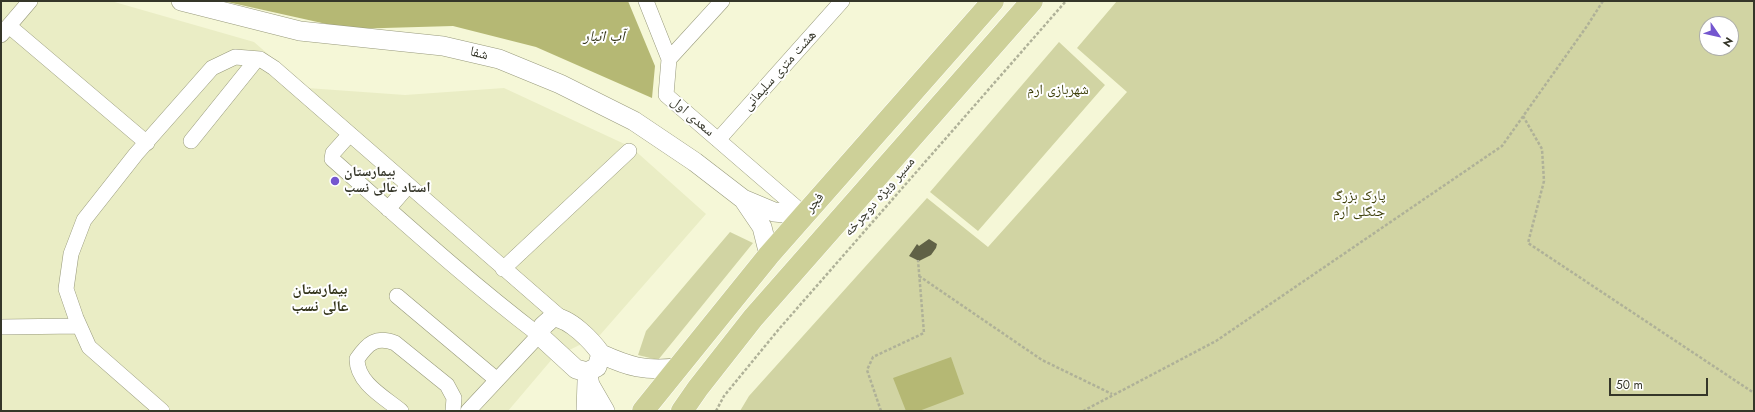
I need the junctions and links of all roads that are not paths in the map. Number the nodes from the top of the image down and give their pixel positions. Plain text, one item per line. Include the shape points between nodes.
1 (30, 1) edge
2 (181, 1) edge
3 (646, 1) edge
4 (722, 1) edge
5 (842, 1) edge
6 (993, 1) edge
7 (1032, 1) edge
8 (5, 31) edge
9 (257, 59) junction
10 (669, 60) junction
11 (350, 134) junction
12 (718, 140) junction
13 (191, 141) dead end
14 (147, 143) junction
15 (629, 151) dead end
16 (408, 186) junction
17 (743, 199) junction
18 (388, 209) junction
19 (805, 215) junction
20 (768, 255) junction
21 (503, 269) junction
22 (397, 296) dead end
23 (560, 317) junction
24 (79, 326) junction
25 (1, 327) edge
26 (539, 335) junction
27 (601, 354) junction
28 (676, 368) junction
29 (586, 372) junction
30 (497, 380) junction
31 (162, 411) edge
32 (401, 411) edge
33 (458, 411) edge
34 (586, 411) edge
35 (605, 411) edge
36 (642, 411) edge
37 (682, 411) edge

1 - 8 street
2 - 17 street, شفا via 300,32 443,46 499,59 560,84 634,121 695,162
3 - 10 street
4 - 10 street
5 - 12 street, هشت متری سلیمانی
6 - 19 main road, فجر
7 - 37 main road, فجر via 753,318
8 - 14 street
9 - 11 street via 274,68
9 - 13 street
9 - 14 street via 235,57 212,68
10 - 12 street, سعدی اول via 666,95
11 - 16 street
11 - 18 street via 333,153 332,159
12 - 19 street, سعدی اول
14 - 24 street via 84,220 71,254 66,289
15 - 21 street
16 - 18 street
16 - 21 street
17 - 19 street via 774,212
17 - 20 street via 762,227
18 - 26 street
19 - 20 main road, فجر
20 - 28 main road, فجر
21 - 23 street
22 - 30 street
23 - 26 street via 553,317 543,326
23 - 27 street via 594,343
24 - 25 street
24 - 31 street via 89,347
26 - 29 street via 576,368
26 - 30 street
27 - 28 street via 632,367 648,370
27 - 29 street via 597,367
28 - 36 main road, فجر
29 - 34 street
29 - 35 street via 590,385
30 - 33 street
32 - 33 street via 363,379 358,370 357,359 372,342 384,339 395,343 447,385

